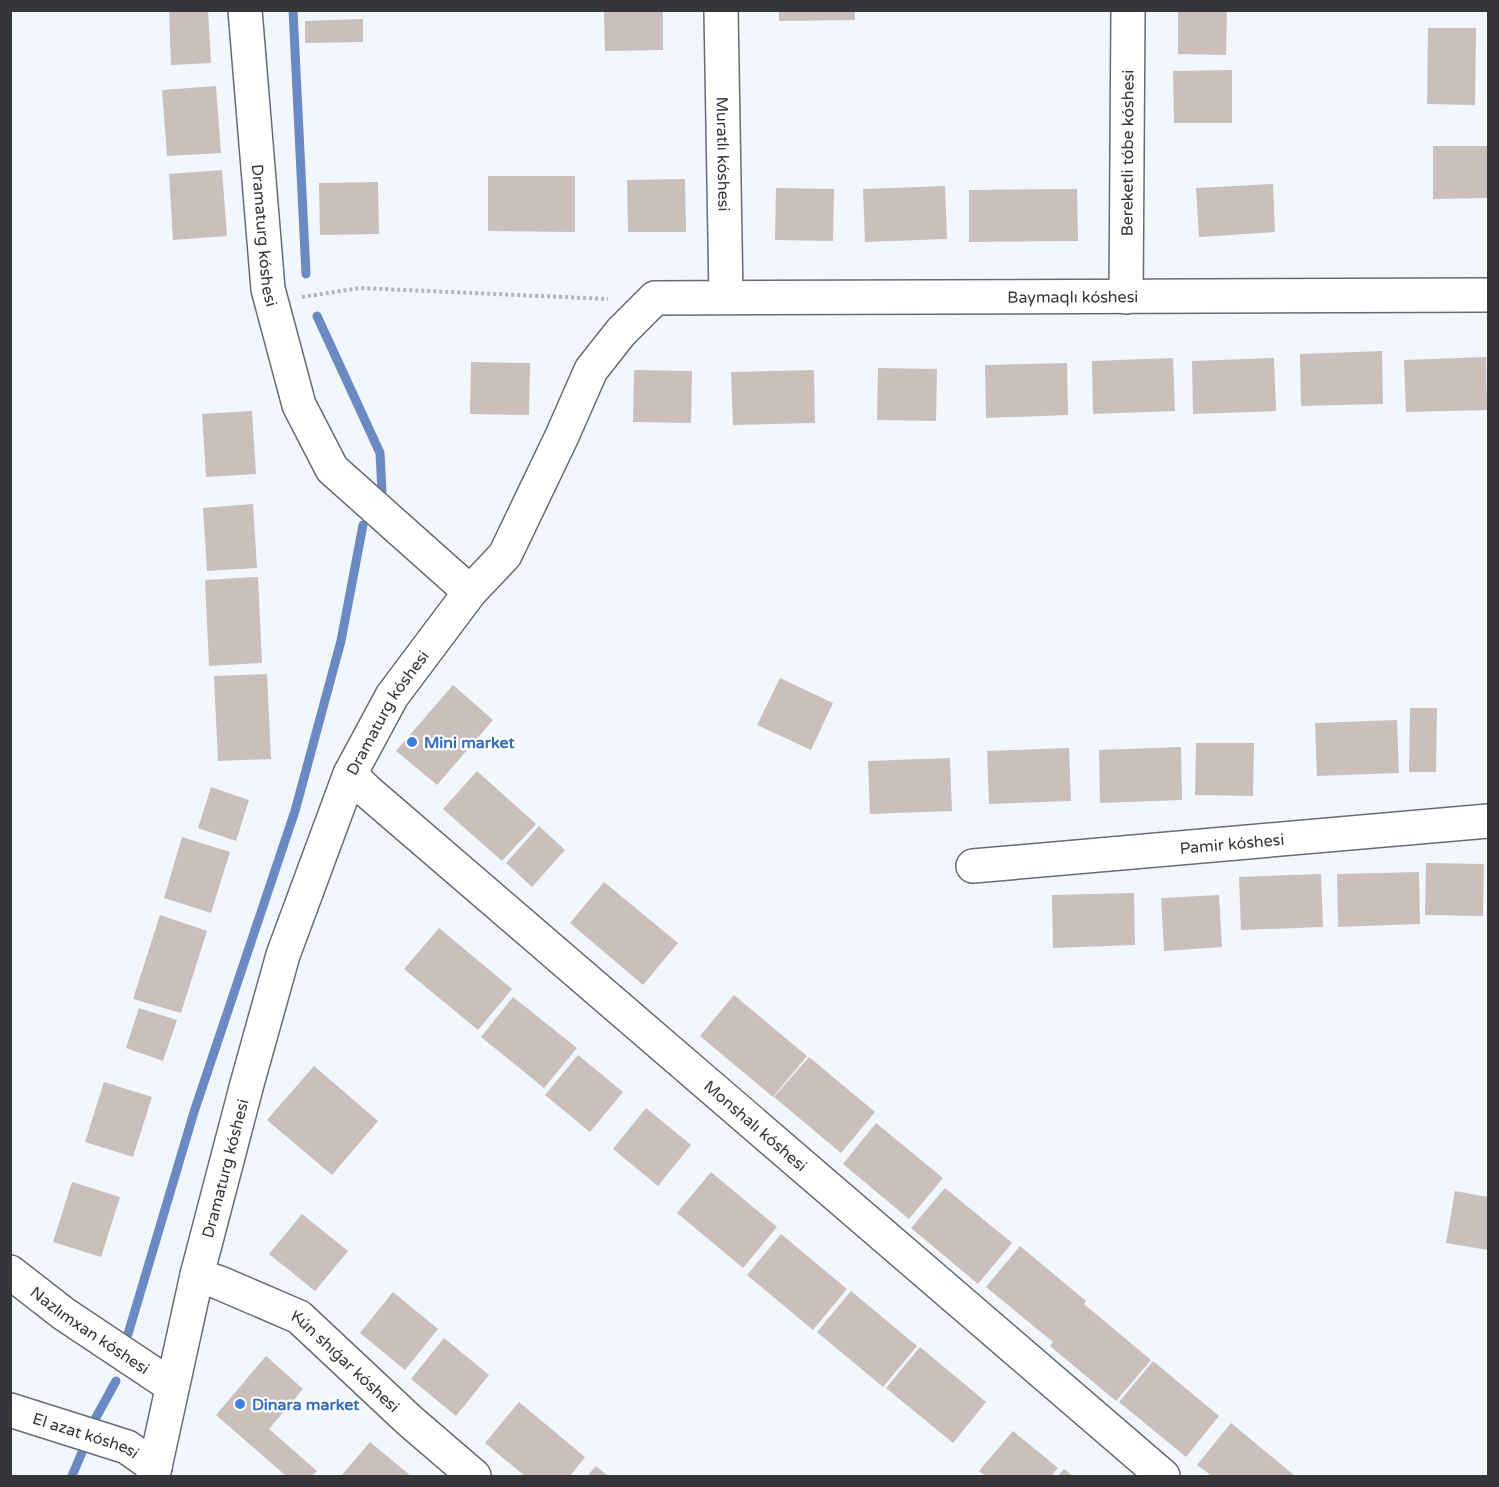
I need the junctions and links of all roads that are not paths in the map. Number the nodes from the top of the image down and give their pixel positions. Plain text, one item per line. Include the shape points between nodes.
1 (245, 10) edge
2 (721, 10) edge
3 (1128, 10) edge
4 (1488, 295) edge
5 (726, 297) junction
6 (1126, 297) junction
7 (470, 592) junction
8 (350, 774) junction
9 (1488, 821) edge
10 (973, 866) dead end
11 (10, 1272) edge
12 (197, 1275) junction
13 (172, 1386) junction
14 (10, 1410) edge
15 (154, 1472) edge
16 (474, 1476) edge
17 (1163, 1476) edge

1 - 7 street, Dramaturg kóshesi via 268,289 299,405 332,469
2 - 5 street, Muratlı kóshesi
3 - 6 street, Bereketli tóbe kóshesi
4 - 6 street, Baymaqlı kóshesi
5 - 6 street, Baymaqlı kóshesi
5 - 7 street, Baymaqlı kóshesi via 655,298 621,332 591,370 505,555
7 - 8 street, Dramaturg kóshesi via 392,696
8 - 12 street, Dramaturg kóshesi via 283,955
8 - 17 street, Monshalı kóshesi
9 - 10 street, Pamir kóshesi
11 - 13 street, Nazlımxan kóshesi via 64,1314
12 - 13 street, Dramaturg kóshesi
12 - 16 street, Kún shıǵar kóshesi via 299,1317
13 - 15 street, Dramaturg kóshesi
14 - 15 street, El azat kóshesi via 127,1447

